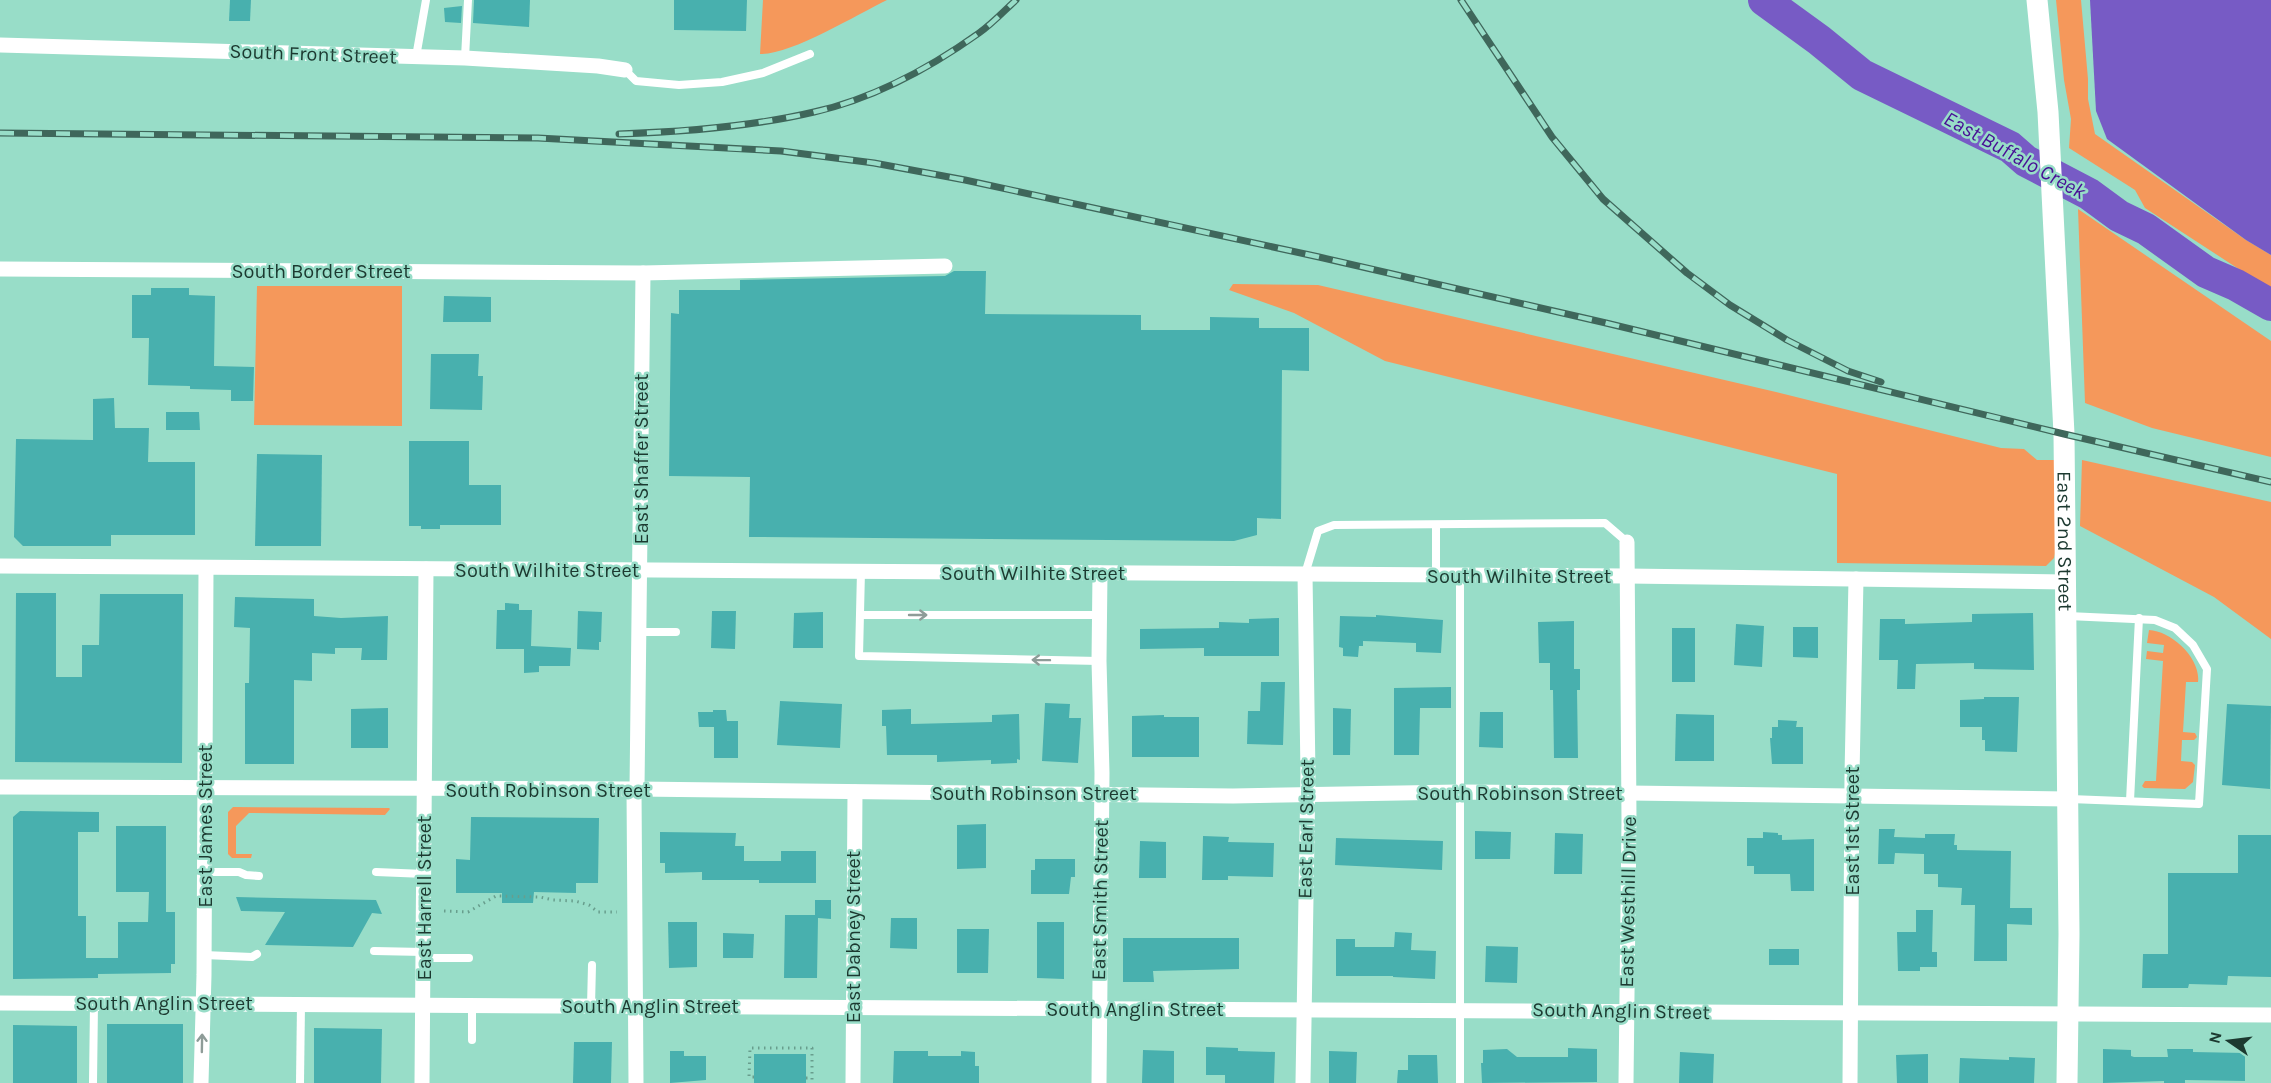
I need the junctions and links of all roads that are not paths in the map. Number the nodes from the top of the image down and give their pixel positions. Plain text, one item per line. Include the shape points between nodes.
1 (426, 0) edge
2 (468, 0) edge
3 (2037, 0) edge
4 (0, 45) edge
5 (810, 54) dead end
6 (416, 57) junction
7 (465, 58) junction
8 (625, 70) joint
9 (945, 266) dead end
10 (0, 269) edge
11 (643, 273) junction
12 (1436, 525) junction
13 (1627, 542) joint
14 (0, 566) edge
15 (206, 569) junction
16 (426, 569) junction
17 (640, 570) junction
18 (861, 571) junction
19 (1100, 573) junction
20 (1305, 574) junction
21 (1436, 575) junction
22 (1460, 575) junction
23 (1627, 576) junction
24 (1856, 579) junction
25 (2066, 582) junction
26 (860, 615) junction
27 (1100, 615) junction
28 (2066, 616) junction
29 (2139, 618) junction
30 (639, 632) junction
31 (676, 632) dead end
32 (1099, 661) junction
33 (0, 787) edge
34 (205, 788) junction
35 (636, 789) junction
36 (425, 790) junction
37 (855, 792) junction
38 (1459, 792) junction
39 (1101, 793) junction
40 (1629, 793) junction
41 (1307, 795) junction
42 (1852, 797) junction
43 (2067, 799) junction
44 (2130, 801) junction
45 (204, 872) junction
46 (376, 872) dead end
47 (424, 874) junction
48 (259, 876) dead end
49 (374, 951) dead end
50 (257, 954) dead end
51 (204, 955) junction
52 (424, 955) junction
53 (469, 958) dead end
54 (592, 965) dead end
55 (0, 1003) edge
56 (301, 1003) junction
57 (94, 1004) junction
58 (202, 1004) junction
59 (424, 1004) junction
60 (471, 1005) junction
61 (591, 1006) junction
62 (635, 1006) junction
63 (853, 1007) junction
64 (1099, 1009) junction
65 (1304, 1010) junction
66 (1459, 1010) junction
67 (1626, 1012) junction
68 (1850, 1013) junction
69 (2069, 1014) junction
70 (2271, 1015) edge
71 (472, 1040) dead end
72 (93, 1083) edge
73 (201, 1083) edge
74 (300, 1083) edge
75 (422, 1083) edge
76 (636, 1083) edge
77 (853, 1083) edge
78 (1099, 1083) edge
79 (1304, 1083) edge
80 (1460, 1083) edge
81 (1626, 1083) edge
82 (1850, 1083) edge
83 (2067, 1083) edge

1 - 6 lane
2 - 7 lane
3 - 25 main road, East 2nd Street via 2048,112 2064,434
4 - 6 street, South Front Street
5 - 8 lane via 763,73 722,82 679,85 636,81
6 - 7 street, South Front Street
7 - 8 street, South Front Street
9 - 11 street, South Border Street
10 - 11 street, South Border Street
11 - 17 street, East Shaffer Street
12 - 13 lane via 1605,524
12 - 20 lane via 1334,525 1318,531
12 - 21 lane
13 - 23 street, East Westhill Drive
14 - 15 street, South Wilhite Street
15 - 16 street, South Wilhite Street
15 - 34 street, East James Street
16 - 17 street, South Wilhite Street
16 - 36 street, East Harrell Street
17 - 18 street, South Wilhite Street
17 - 30 street, East Shaffer Street
18 - 19 street, South Wilhite Street
18 - 26 lane
19 - 20 street, South Wilhite Street
19 - 27 street, East Smith Street
20 - 21 street, South Wilhite Street
20 - 41 street, East Earl Street
21 - 22 street, South Wilhite Street
22 - 23 street, South Wilhite Street
22 - 38 lane
23 - 24 street, South Wilhite Street
23 - 40 street, East Westhill Drive
24 - 25 street, South Wilhite Street
24 - 42 street, East 1st Street
25 - 28 main road, East 2nd Street
26 -> 27 lane
32 -> 26 lane via 859,656
27 - 32 street, East Smith Street
28 - 29 lane
28 - 43 main road, East 2nd Street
29 - 44 lane
29 - 44 lane via 2175,628 2193,645 2207,669 2199,804
30 - 31 lane
30 - 35 street, East Shaffer Street
32 - 39 street, East Smith Street
33 - 34 street, South Robinson Street
34 - 36 street, South Robinson Street
34 - 45 street, East James Street
35 - 36 street, South Robinson Street
35 - 37 street, South Robinson Street
35 - 62 street, East Shaffer Street
36 - 47 street, East Harrell Street
37 - 39 street, South Robinson Street
37 - 63 street, East Dabney Street
38 - 40 street, South Robinson Street
38 - 41 street, South Robinson Street
38 - 66 lane
39 - 41 street, South Robinson Street
39 - 64 street, East Smith Street
40 - 42 street, South Robinson Street
40 - 67 street, East Westhill Drive
41 - 65 street, East Earl Street
42 - 43 street, South Robinson Street
42 - 68 street, East 1st Street
43 - 44 lane
43 - 69 main road, East 2nd Street
45 - 48 lane
45 - 51 street, East James Street
46 - 47 lane
47 - 52 street, East Harrell Street
49 - 52 lane
50 - 51 lane
51 - 58 street, East James Street
52 - 53 lane
52 - 59 street, East Harrell Street
54 - 61 lane
55 - 57 street, South Anglin Street
56 - 58 street, South Anglin Street
56 - 59 street, South Anglin Street
56 - 74 lane
57 - 58 street, South Anglin Street
57 - 72 lane
73 -> 58 street, East James Street
59 - 60 street, South Anglin Street
59 - 75 street, East Harrell Street
60 - 61 street, South Anglin Street
60 - 71 lane
61 - 62 street, South Anglin Street
62 - 63 street, South Anglin Street
62 - 76 street, East Shaffer Street
63 - 64 street, South Anglin Street
63 - 77 street, East Dabney Street
64 - 65 street, South Anglin Street
64 - 78 street, East Smith Street
65 - 66 street, South Anglin Street
65 - 79 street, East Earl Street
66 - 67 street, South Anglin Street
66 - 80 lane
67 - 68 street, South Anglin Street
67 - 81 street, East Westhill Drive
68 - 69 street, South Anglin Street
68 - 82 street, East 1st Street
69 - 70 street, South Anglin Street
69 - 83 main road, East 2nd Street

